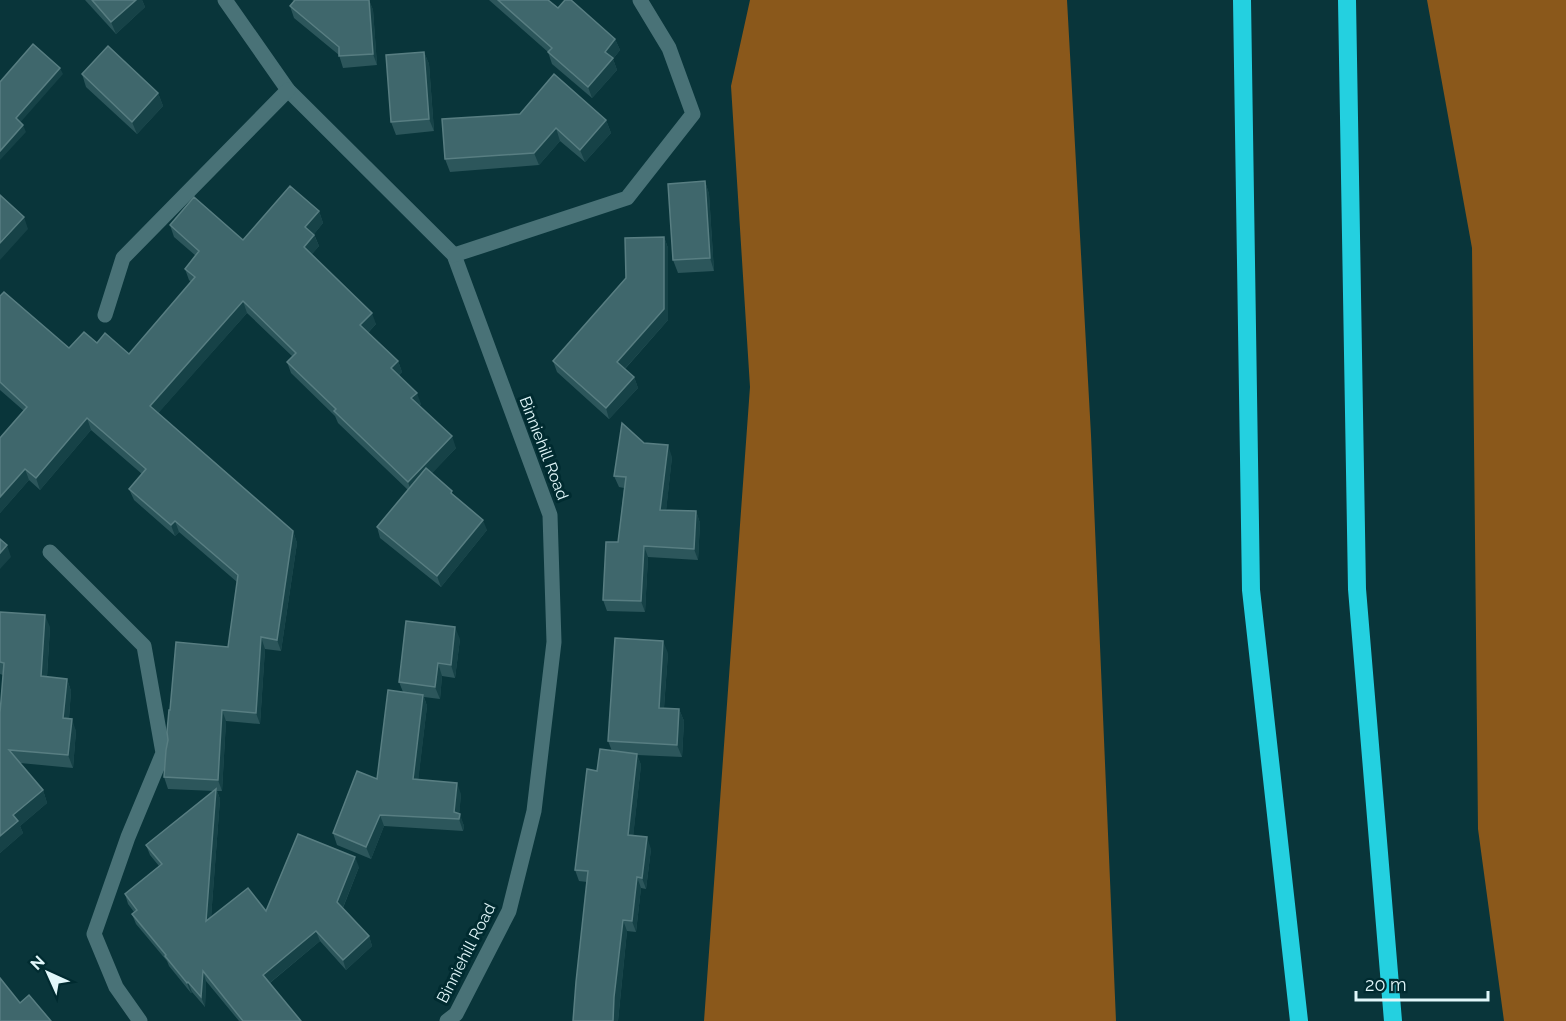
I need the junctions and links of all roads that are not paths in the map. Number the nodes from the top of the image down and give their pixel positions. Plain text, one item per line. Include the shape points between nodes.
1 (225, 0) edge
2 (640, 0) edge
3 (1242, 0) edge
4 (1347, 0) edge
5 (288, 90) junction
6 (454, 255) junction
7 (105, 315) dead end
8 (50, 552) dead end
9 (140, 1021) edge
10 (447, 1021) edge
11 (1299, 1021) edge
12 (1393, 1021) edge

1 - 5 street, Binniehill Road
2 - 6 street via 669,48 693,114 627,198
3 - 11 highway via 1251,590
4 - 12 highway via 1357,589
5 - 6 street, Binniehill Road
5 - 7 street via 123,258
6 - 10 street, Binniehill Road via 550,514 554,642 534,811 509,911 456,1014
8 - 9 street via 144,646 163,753 94,934 116,987

